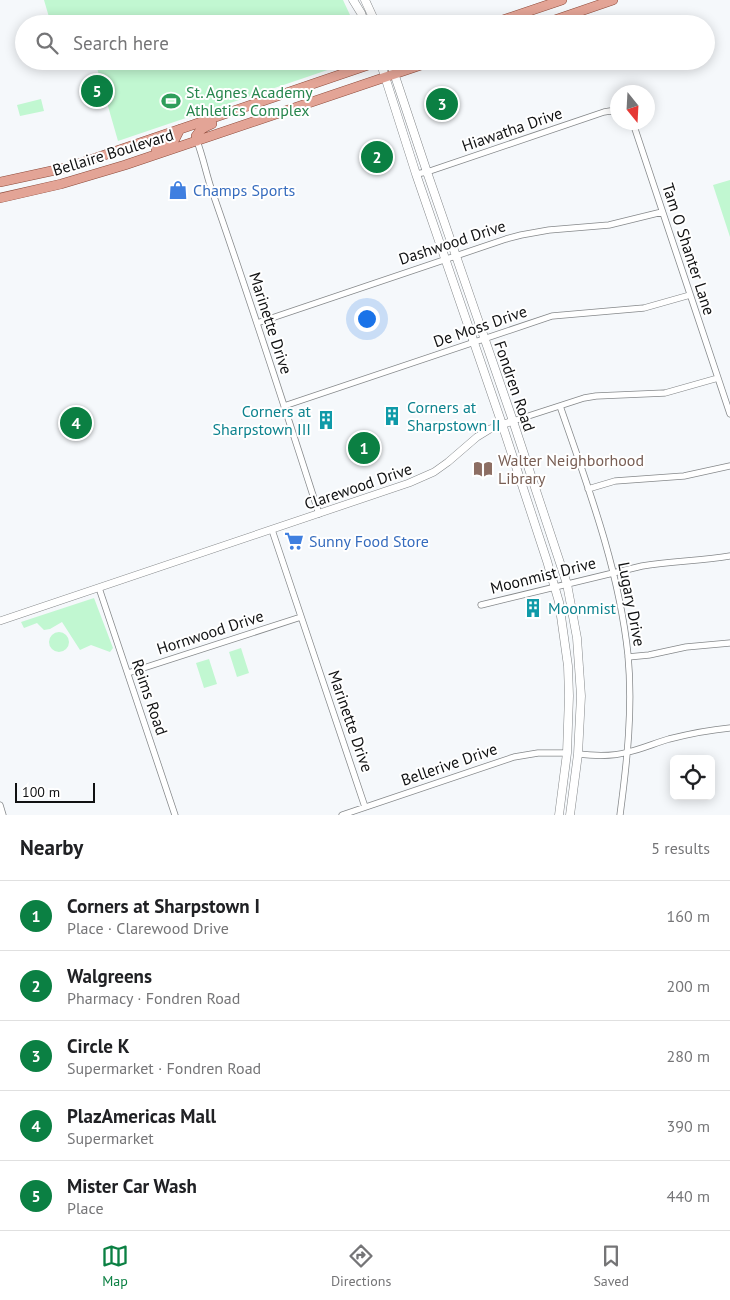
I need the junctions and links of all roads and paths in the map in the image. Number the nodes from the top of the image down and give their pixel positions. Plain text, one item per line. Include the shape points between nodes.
1 (353, 0) edge
2 (365, 0) edge
3 (562, 0) edge
4 (613, 0) edge
5 (595, 3) edge
6 (536, 8) junction
7 (362, 15) edge
8 (372, 15) edge
9 (516, 15) edge
10 (528, 15) edge
11 (565, 15) edge
12 (354, 70) edge
13 (383, 70) edge
14 (393, 70) edge
15 (408, 70) edge
16 (394, 75) junction
17 (385, 78) junction
18 (243, 108) junction
19 (610, 111) edge
20 (180, 129) junction
21 (635, 130) edge
22 (197, 141) junction
23 (149, 157) junction
24 (427, 172) junction
25 (416, 174) junction
26 (0, 182) edge
27 (0, 198) edge
28 (662, 212) junction
29 (455, 256) junction
30 (445, 259) junction
31 (690, 295) junction
32 (257, 323) junction
33 (484, 339) junction
34 (474, 342) junction
35 (718, 378) junction
36 (284, 406) junction
37 (560, 406) junction
38 (730, 414) edge
39 (513, 421) junction
40 (502, 424) junction
41 (730, 466) edge
42 (588, 489) junction
43 (319, 514) junction
44 (272, 530) junction
45 (730, 556) edge
46 (613, 572) junction
47 (567, 584) junction
48 (555, 587) junction
49 (99, 588) junction
50 (482, 605) dead end
51 (301, 617) junction
52 (0, 621) edge
53 (730, 643) edge
54 (628, 657) junction
55 (128, 673) junction
56 (730, 728) edge
57 (580, 734) junction
58 (567, 753) junction
59 (628, 753) junction
60 (578, 754) junction
61 (574, 777) junction
62 (0, 805) edge
63 (365, 807) junction
64 (3, 815) edge
65 (175, 815) edge
66 (342, 815) edge
67 (559, 815) edge
68 (570, 815) edge
69 (620, 815) edge

1 - 7 main road
2 - 8 main road
3 - 6 main road
4 - 5 main road
5 - 11 main road
6 - 9 main road
6 - 10 main road
12 - 18 main road, Bellaire Boulevard
13 - 17 main road, Fondren Road
14 - 16 main road, Fondren Road
15 - 16 main road, Bellaire Boulevard
16 - 17 main road, Bellaire Boulevard
16 - 24 main road, Fondren Road
17 - 22 main road, Bellaire Boulevard
17 - 25 main road, Fondren Road
18 - 20 main road, Bellaire Boulevard
18 - 22 main road via 231,117 204,128 196,136
19 - 24 street, Hiawatha Drive
20 - 23 main road via 175,139
20 - 26 main road, Bellaire Boulevard via 66,168
21 - 28 street, Tam O Shanter Lane
22 - 23 main road, Bellaire Boulevard
22 - 32 street, Marinette Drive
23 - 27 main road, Bellaire Boulevard via 61,184
24 - 25 street, Hiawatha Drive
24 - 29 main road, Fondren Road
25 - 30 main road, Fondren Road
28 - 29 street, Dashwood Drive via 609,225 521,235
28 - 31 street, Tam O Shanter Lane
29 - 30 street, Dashwood Drive
29 - 33 main road, Fondren Road
30 - 32 street, Dashwood Drive
30 - 34 main road, Fondren Road
31 - 33 street, De Moss Drive via 644,308 552,316
31 - 35 street, Tam O Shanter Lane
32 - 36 street, Marinette Drive
33 - 34 street, De Moss Drive
33 - 39 main road, Fondren Road
34 - 36 street, De Moss Drive
34 - 40 main road, Fondren Road
35 - 37 street, Clarewood Drive via 664,393 596,396
35 - 38 street, Tam O Shanter Lane
36 - 43 street, Marinette Drive
37 - 39 street, Clarewood Drive
37 - 42 street, Lugary Drive
39 - 40 street, Clarewood Drive
39 - 47 main road, Fondren Road
40 - 43 street, Clarewood Drive via 477,437 448,462 422,478
40 - 48 main road, Fondren Road
41 - 42 street via 684,476 615,481
42 - 46 street, Lugary Drive
43 - 44 street, Clarewood Drive
44 - 49 street, Clarewood Drive
44 - 51 street, Marinette Drive
45 - 46 street, Moonmist Drive via 666,562
46 - 47 street, Moonmist Drive
46 - 54 street, Lugary Drive
47 - 48 street, Moonmist Drive
47 - 57 main road, Fondren Road via 579,661
48 - 50 street, Moonmist Drive
48 - 58 main road, Fondren Road via 568,666
49 - 52 street, Clarewood Drive
49 - 55 street, Reims Road
51 - 55 street, Hornwood Drive
51 - 63 street, Marinette Drive
53 - 54 street
54 - 59 street, Lugary Drive
55 - 65 street, Reims Road
56 - 59 street via 693,733
57 - 58 main road
57 - 60 main road, Fondren Road
58 - 61 main road
58 - 63 street, Bellerive Drive via 538,752 514,757
58 - 67 main road, Fondren Road
59 - 60 street via 610,756
59 - 69 street, Lugary Drive
60 - 61 main road, Fondren Road
61 - 68 main road, Fondren Road
62 - 64 street
63 - 66 street, Bellerive Drive

